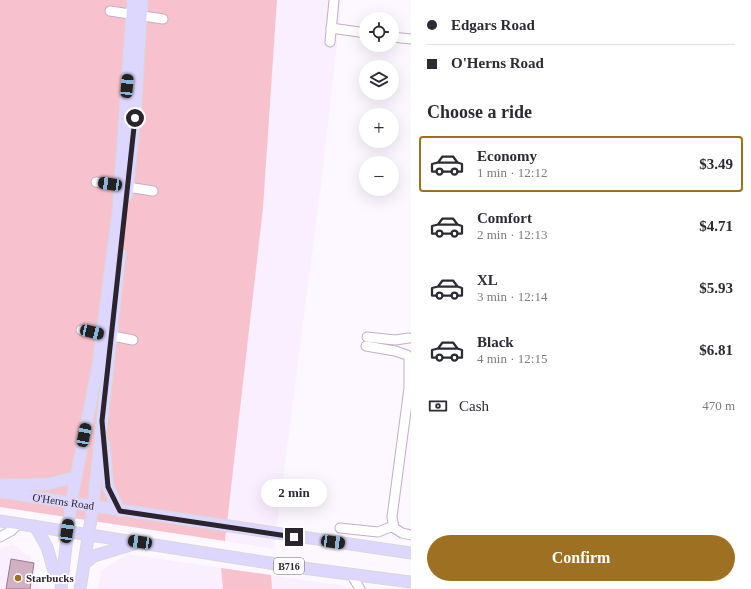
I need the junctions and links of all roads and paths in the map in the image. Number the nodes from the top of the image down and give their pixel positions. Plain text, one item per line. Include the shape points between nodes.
1 (133, 0) edge
2 (142, 0) edge
3 (334, 0) edge
4 (110, 12) dead end
5 (138, 15) junction
6 (162, 19) dead end
7 (331, 28) junction
8 (359, 32) edge
9 (399, 37) edge
10 (411, 39) edge
11 (330, 42) dead end
12 (96, 182) dead end
13 (124, 186) junction
14 (154, 191) dead end
15 (81, 330) dead end
16 (107, 335) junction
17 (410, 337) edge
18 (133, 340) dead end
19 (409, 357) edge
20 (410, 385) edge
21 (102, 421) junction
22 (407, 442) edge
23 (76, 477) junction
24 (0, 485) edge
25 (0, 492) edge
26 (71, 503) junction
27 (93, 506) junction
28 (120, 511) junction
29 (0, 521) edge
30 (18, 524) junction
31 (35, 526) junction
32 (393, 526) junction
33 (340, 528) dead end
34 (67, 531) junction
35 (88, 535) junction
36 (411, 535) edge
37 (0, 537) edge
38 (140, 542) junction
39 (411, 553) edge
40 (84, 564) junction
41 (351, 574) junction
42 (411, 582) edge
43 (61, 585) edge
44 (80, 589) edge
45 (360, 589) edge

1 - 5 main road
2 - 5 main road
3 - 7 street
4 - 5 street
5 - 6 street
5 - 13 main road via 135,118
7 - 8 street
7 - 11 street
9 - 10 street
12 - 13 street
13 - 14 street
13 - 16 main road
15 - 16 street
16 - 18 street
16 - 21 main road
16 - 23 main road
17 - 19 street via 404,348
17 - 19 street via 367,341
19 - 20 street
20 - 22 street
21 - 27 main road
21 - 28 main road via 108,487
22 - 32 street via 392,511
23 - 24 main road via 48,484
23 - 26 main road
25 - 26 main road, O'Herns Road
26 - 27 main road, O'Herns Road
26 - 34 main road
27 - 28 main road, O'Herns Road
27 - 35 main road
28 - 39 main road, O'Herns Road
29 - 30 main road, B716
30 - 31 main road, B716
30 - 37 street
31 - 34 main road, B716
31 - 43 main road via 47,547
32 - 33 street via 378,532
32 - 36 street via 398,531
34 - 35 main road, B716
34 - 43 main road
35 - 38 main road, B716
35 - 40 main road
38 - 40 main road via 94,556
38 - 41 main road, B716
40 - 44 main road
41 - 42 main road, B716
41 - 45 street

